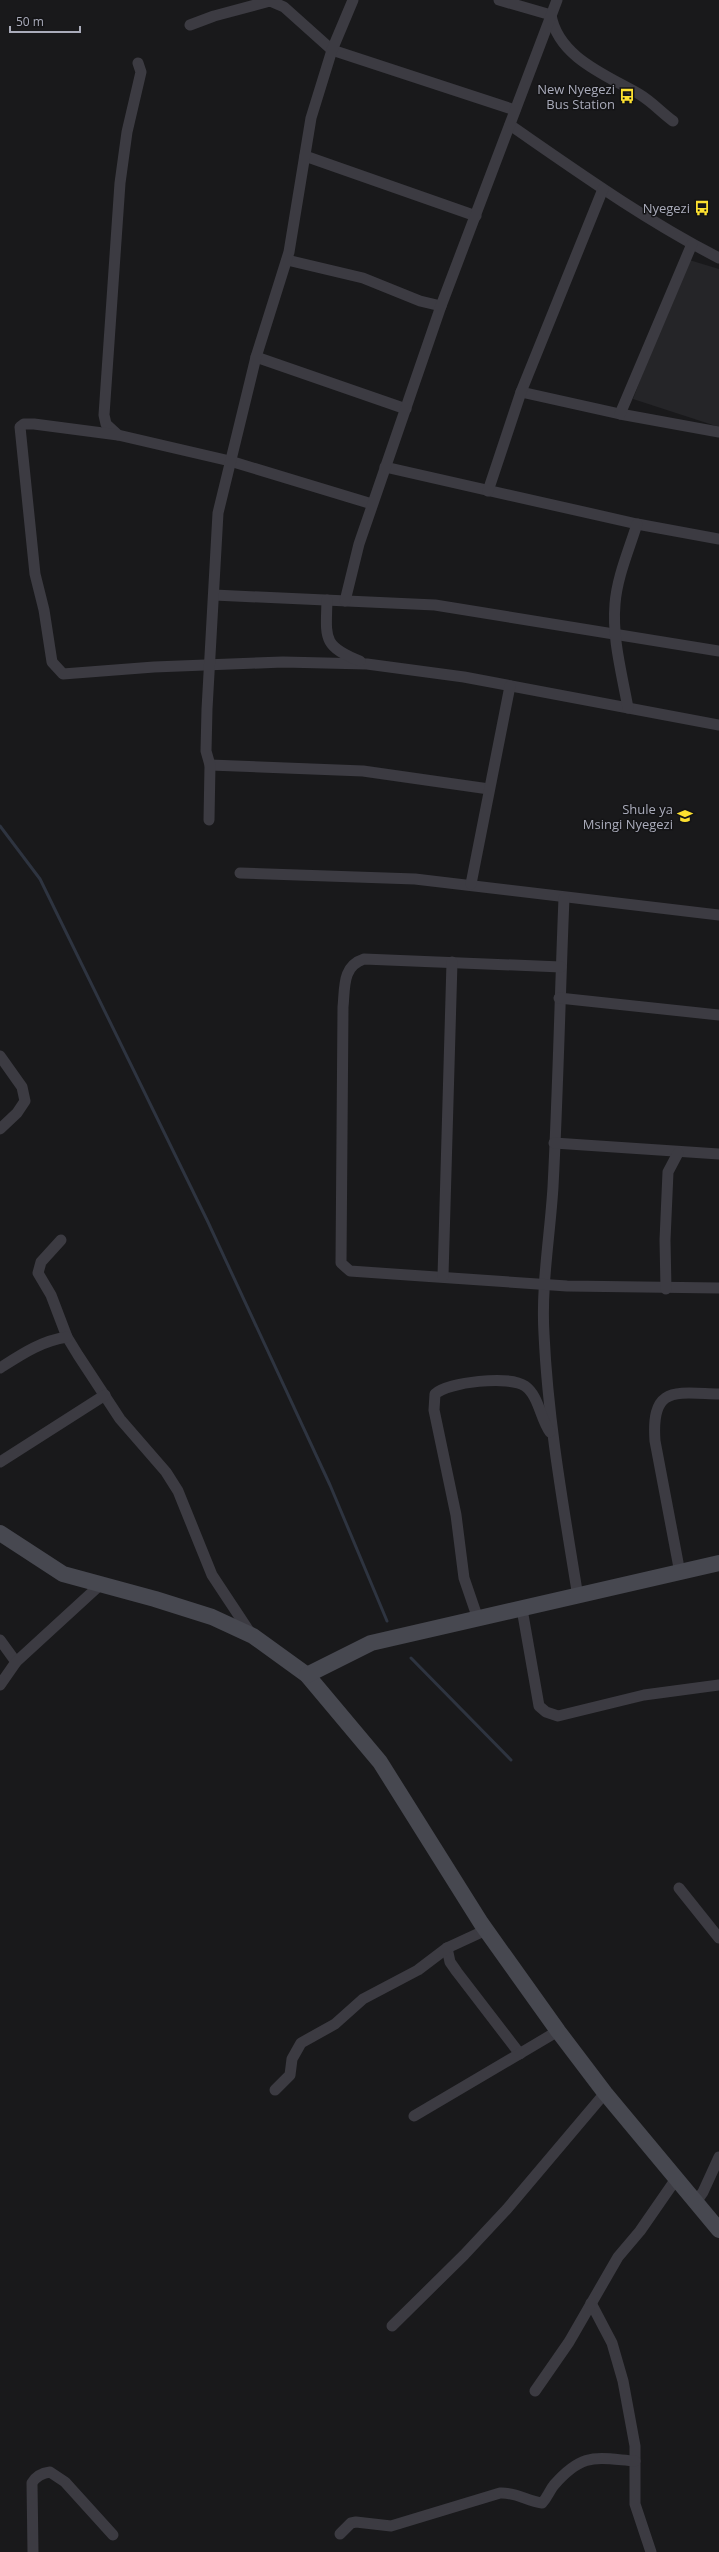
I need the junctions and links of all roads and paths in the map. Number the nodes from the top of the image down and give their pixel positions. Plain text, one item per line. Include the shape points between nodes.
1 (353, 0) edge
2 (499, 0) edge
3 (557, 0) edge
4 (551, 15) junction
5 (190, 25) dead end
6 (332, 50) junction
7 (138, 63) dead end
8 (515, 110) junction
9 (673, 121) dead end
10 (510, 124) junction
11 (305, 156) junction
12 (603, 189) junction
13 (476, 216) junction
14 (692, 244) junction
15 (719, 258) edge
16 (287, 260) junction
17 (441, 306) junction
18 (256, 357) junction
19 (521, 392) junction
20 (406, 409) junction
21 (620, 414) junction
22 (719, 432) edge
23 (118, 435) junction
24 (230, 461) junction
25 (385, 467) junction
26 (488, 491) junction
27 (372, 504) junction
28 (637, 524) junction
29 (719, 539) edge
30 (214, 595) junction
31 (326, 600) junction
32 (345, 602) junction
33 (615, 632) junction
34 (719, 651) edge
35 (367, 664) junction
36 (209, 665) junction
37 (510, 686) junction
38 (628, 708) junction
39 (719, 725) edge
40 (210, 765) junction
41 (488, 788) junction
42 (209, 820) dead end
43 (240, 873) dead end
44 (471, 884) junction
45 (564, 898) junction
46 (719, 915) edge
47 (452, 962) junction
48 (561, 967) junction
49 (559, 998) junction
50 (719, 1015) edge
51 (0, 1056) edge
52 (0, 1129) edge
53 (554, 1143) junction
54 (678, 1153) junction
55 (719, 1154) edge
56 (61, 1240) dead end
57 (443, 1276) junction
58 (544, 1284) junction
59 (719, 1288) edge
60 (666, 1289) junction
61 (67, 1337) junction
62 (0, 1368) edge
63 (719, 1394) edge
64 (105, 1395) junction
65 (553, 1435) junction
66 (0, 1462) edge
67 (0, 1534) edge
68 (719, 1564) edge
69 (680, 1573) junction
70 (100, 1585) junction
71 (578, 1596) junction
72 (522, 1609) junction
73 (478, 1619) junction
74 (253, 1636) junction
75 (0, 1640) edge
76 (16, 1662) junction
77 (307, 1675) junction
78 (0, 1685) edge
79 (719, 1685) edge
80 (679, 1888) dead end
81 (486, 1930) junction
82 (719, 1938) edge
83 (447, 1948) junction
84 (558, 2031) junction
85 (520, 2054) junction
86 (275, 2090) dead end
87 (605, 2094) junction
88 (414, 2116) dead end
89 (719, 2158) edge
90 (676, 2179) junction
91 (696, 2202) junction
92 (719, 2230) edge
93 (591, 2303) junction
94 (392, 2326) dead end
95 (535, 2390) dead end
96 (635, 2461) junction
97 (340, 2534) dead end
98 (113, 2535) dead end
99 (33, 2552) edge
100 (651, 2552) edge

1 - 6 street
2 - 4 street
3 - 4 street
4 - 8 street
4 - 9 street via 553,29 576,55 606,77 640,95
5 - 6 street via 270,1 284,7
6 - 8 street
6 - 11 street via 311,118
7 - 23 street via 141,72 127,132 120,183 104,415 106,424
8 - 10 street
10 - 12 street
10 - 13 street
11 - 13 street
11 - 16 street
12 - 14 street
12 - 19 street
13 - 17 street
14 - 15 street
14 - 21 street
16 - 17 street via 363,278 414,299
16 - 18 street
17 - 20 street
18 - 20 street
18 - 24 street
19 - 21 street
19 - 26 street
20 - 25 street
21 - 22 street
23 - 24 street
23 - 36 street via 34,424 24,424 20,427 32,553 52,662 63,674
24 - 27 street
24 - 30 street via 218,513
25 - 26 street
25 - 27 street
26 - 28 street
27 - 32 street
28 - 29 street
28 - 33 street via 615,603
30 - 31 street
30 - 36 street
31 - 32 street
31 - 35 street via 326,630 329,642 340,653
32 - 33 street via 435,605
33 - 34 street
33 - 38 street
35 - 36 street via 283,662
35 - 37 street
36 - 40 street via 206,751
37 - 38 street
37 - 41 street
38 - 39 street
40 - 41 street via 363,771
40 - 42 street
41 - 44 street
43 - 44 street via 415,879
44 - 45 street
45 - 46 street
45 - 48 street
47 - 48 street
47 - 57 street
47 - 57 street via 364,959 359,961 346,975 343,1007 341,1263 350,1271
48 - 49 street
49 - 50 street
49 - 53 street via 559,1057
51 - 52 street via 22,1087 25,1101 17,1113
53 - 54 street
53 - 58 street
54 - 55 street
54 - 60 street via 668,1172
56 - 61 street via 41,1262 38,1273 51,1294
57 - 58 street
58 - 60 street
58 - 65 street via 544,1333
59 - 60 street
61 - 62 street via 36,1346
61 - 64 street
63 - 69 street via 679,1393 660,1401 657,1409 654,1424 656,1441
64 - 66 street
64 - 74 street via 120,1419 170,1478 188,1513 212,1576
65 - 71 street
65 - 73 street via 534,1395 524,1386 506,1380 496,1380 443,1389 435,1394 434,1410 456,1515 464,1578
67 - 70 street via 62,1574
68 - 69 street
69 - 71 street
70 - 74 street via 155,1598 212,1617
70 - 76 street
71 - 72 street
72 - 73 street
72 - 79 street via 539,1706 546,1712 558,1716 644,1695
73 - 77 street via 371,1643
74 - 77 street
75 - 76 street
76 - 78 street
77 - 81 street via 380,1762
80 - 82 street
81 - 83 street
81 - 84 street
83 - 85 street via 450,1962
83 - 86 street via 418,1970 363,1999 335,2024 301,2043 296,2050 290,2075
84 - 85 street
84 - 87 street
85 - 88 street
87 - 90 street
87 - 94 street via 507,2209
89 - 91 street
90 - 91 street
90 - 93 street via 640,2232 618,2257
91 - 92 street
93 - 95 street via 569,2342
93 - 96 street via 612,2343 623,2381 631,2416
96 - 97 street via 589,2458 582,2461 555,2484 542,2503 509,2493 500,2493 391,2526 351,2523
96 - 100 street via 635,2504
98 - 99 street via 66,2482 50,2472 44,2473 32,2483

